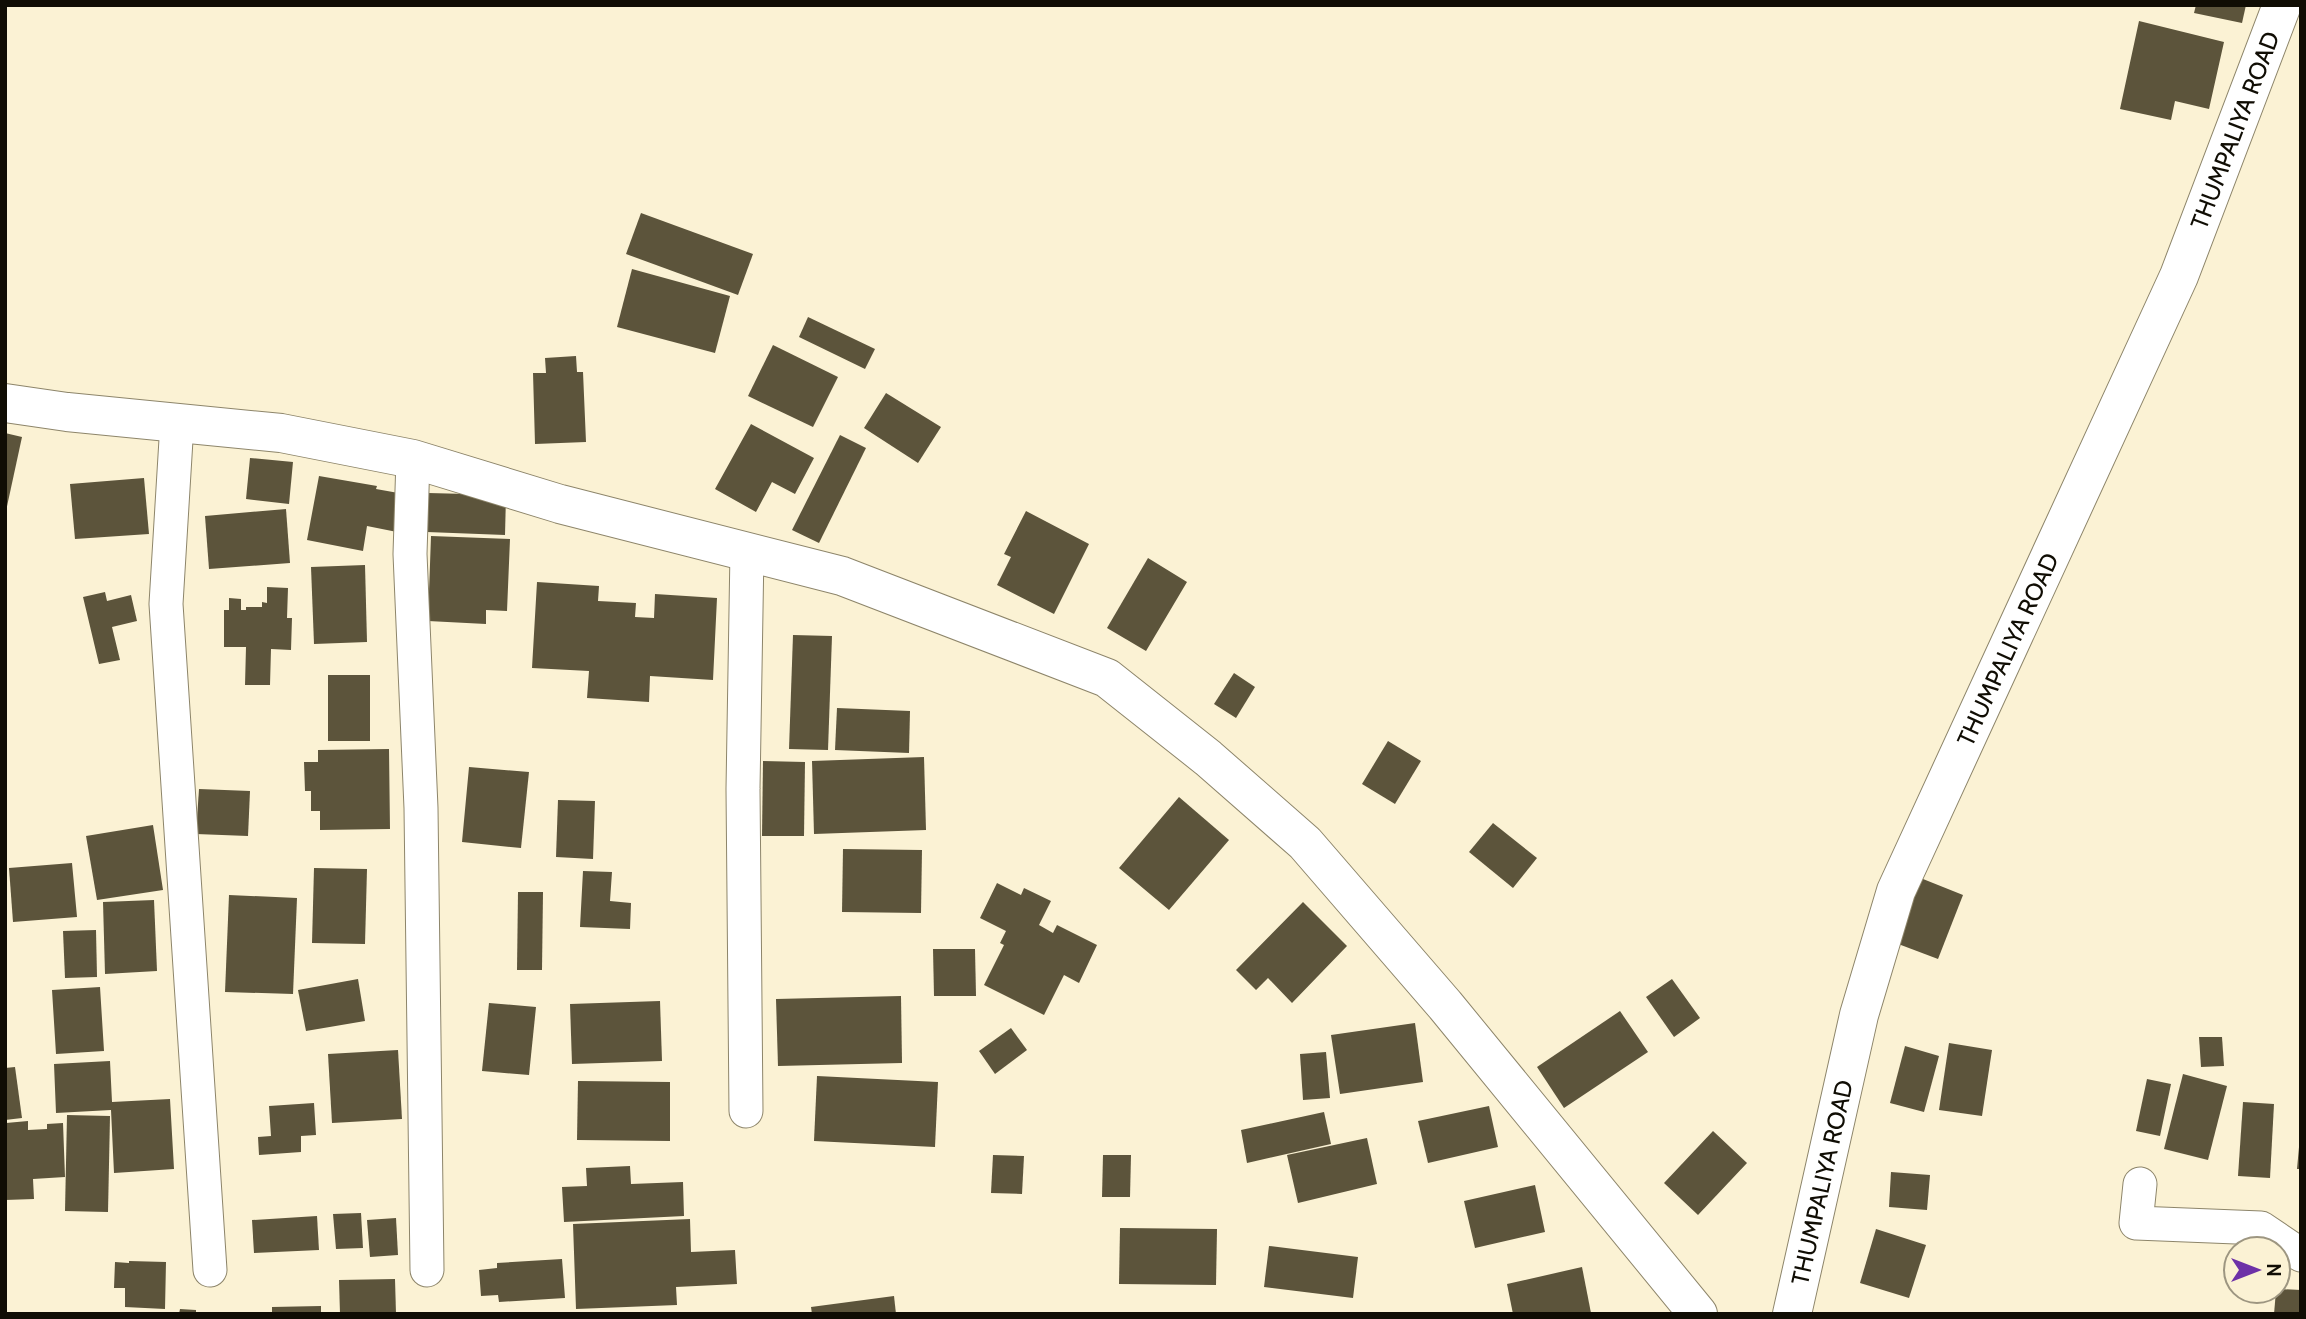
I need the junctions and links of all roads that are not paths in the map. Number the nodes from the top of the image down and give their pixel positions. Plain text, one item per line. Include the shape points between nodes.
1 (2282, 5) edge
2 (5, 403) edge
3 (177, 423) junction
4 (413, 459) junction
5 (747, 551) junction
6 (746, 1111) dead end
7 (2140, 1184) dead end
8 (2301, 1255) edge
9 (210, 1270) dead end
10 (427, 1270) dead end
11 (1698, 1314) edge
12 (1792, 1314) edge

1 - 12 street, THUMPALIYA ROAD via 2179,276 1896,891 1859,1015
2 - 3 street
3 - 4 street via 281,433
3 - 9 street via 166,604
4 - 5 street via 560,504
4 - 10 street via 410,554 421,821
5 - 6 street via 743,789
5 - 11 street via 842,576 1107,678 1208,758 1305,843 1445,1005
7 - 8 street via 2136,1223 2261,1228

